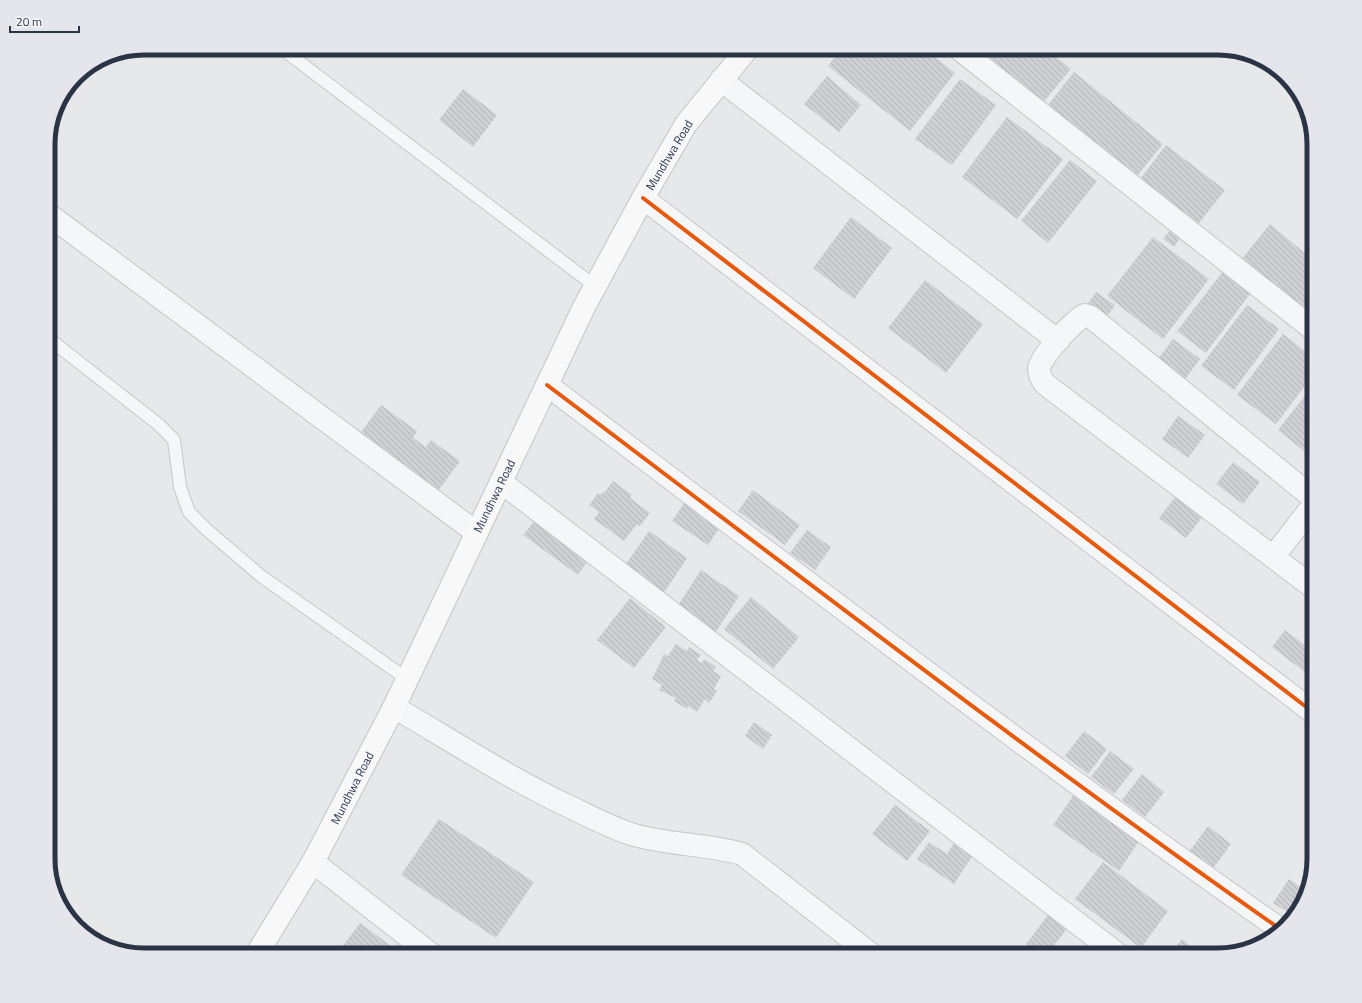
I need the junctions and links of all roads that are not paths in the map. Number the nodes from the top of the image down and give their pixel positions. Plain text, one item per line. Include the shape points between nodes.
1 (290, 55) edge
2 (742, 55) edge
3 (967, 55) edge
4 (721, 80) junction
5 (643, 198) junction
6 (55, 219) edge
7 (595, 286) junction
8 (1307, 324) edge
9 (1058, 341) junction
10 (55, 343) edge
11 (548, 384) junction
12 (501, 482) junction
13 (1307, 491) edge
14 (1307, 512) edge
15 (477, 533) junction
16 (1273, 557) junction
17 (1307, 583) edge
18 (407, 679) junction
19 (394, 707) junction
20 (1307, 708) edge
21 (313, 862) junction
22 (1276, 926) edge
23 (260, 948) edge
24 (423, 948) edge
25 (863, 948) edge
26 (1110, 948) edge

1 - 7 lane
2 - 4 main road, Mundhwa Road
3 - 8 street
4 - 5 main road, Mundhwa Road via 686,124
4 - 9 street
5 - 7 main road, Mundhwa Road
5 - 20 street
6 - 15 street
7 - 11 main road, Mundhwa Road
9 - 13 street via 1080,317 1091,317
9 - 16 street via 1039,368 1044,384
10 - 18 lane via 158,424 174,440 180,487 189,512 207,530 260,576
11 - 12 main road, Mundhwa Road
11 - 22 street via 881,637
12 - 15 main road, Mundhwa Road
12 - 26 street
14 - 16 street
15 - 18 main road, Mundhwa Road
16 - 17 street
18 - 19 main road, Mundhwa Road
19 - 21 main road, Mundhwa Road
19 - 25 street via 535,790 596,820 634,835 722,848 742,854
21 - 23 main road, Mundhwa Road
21 - 24 street

